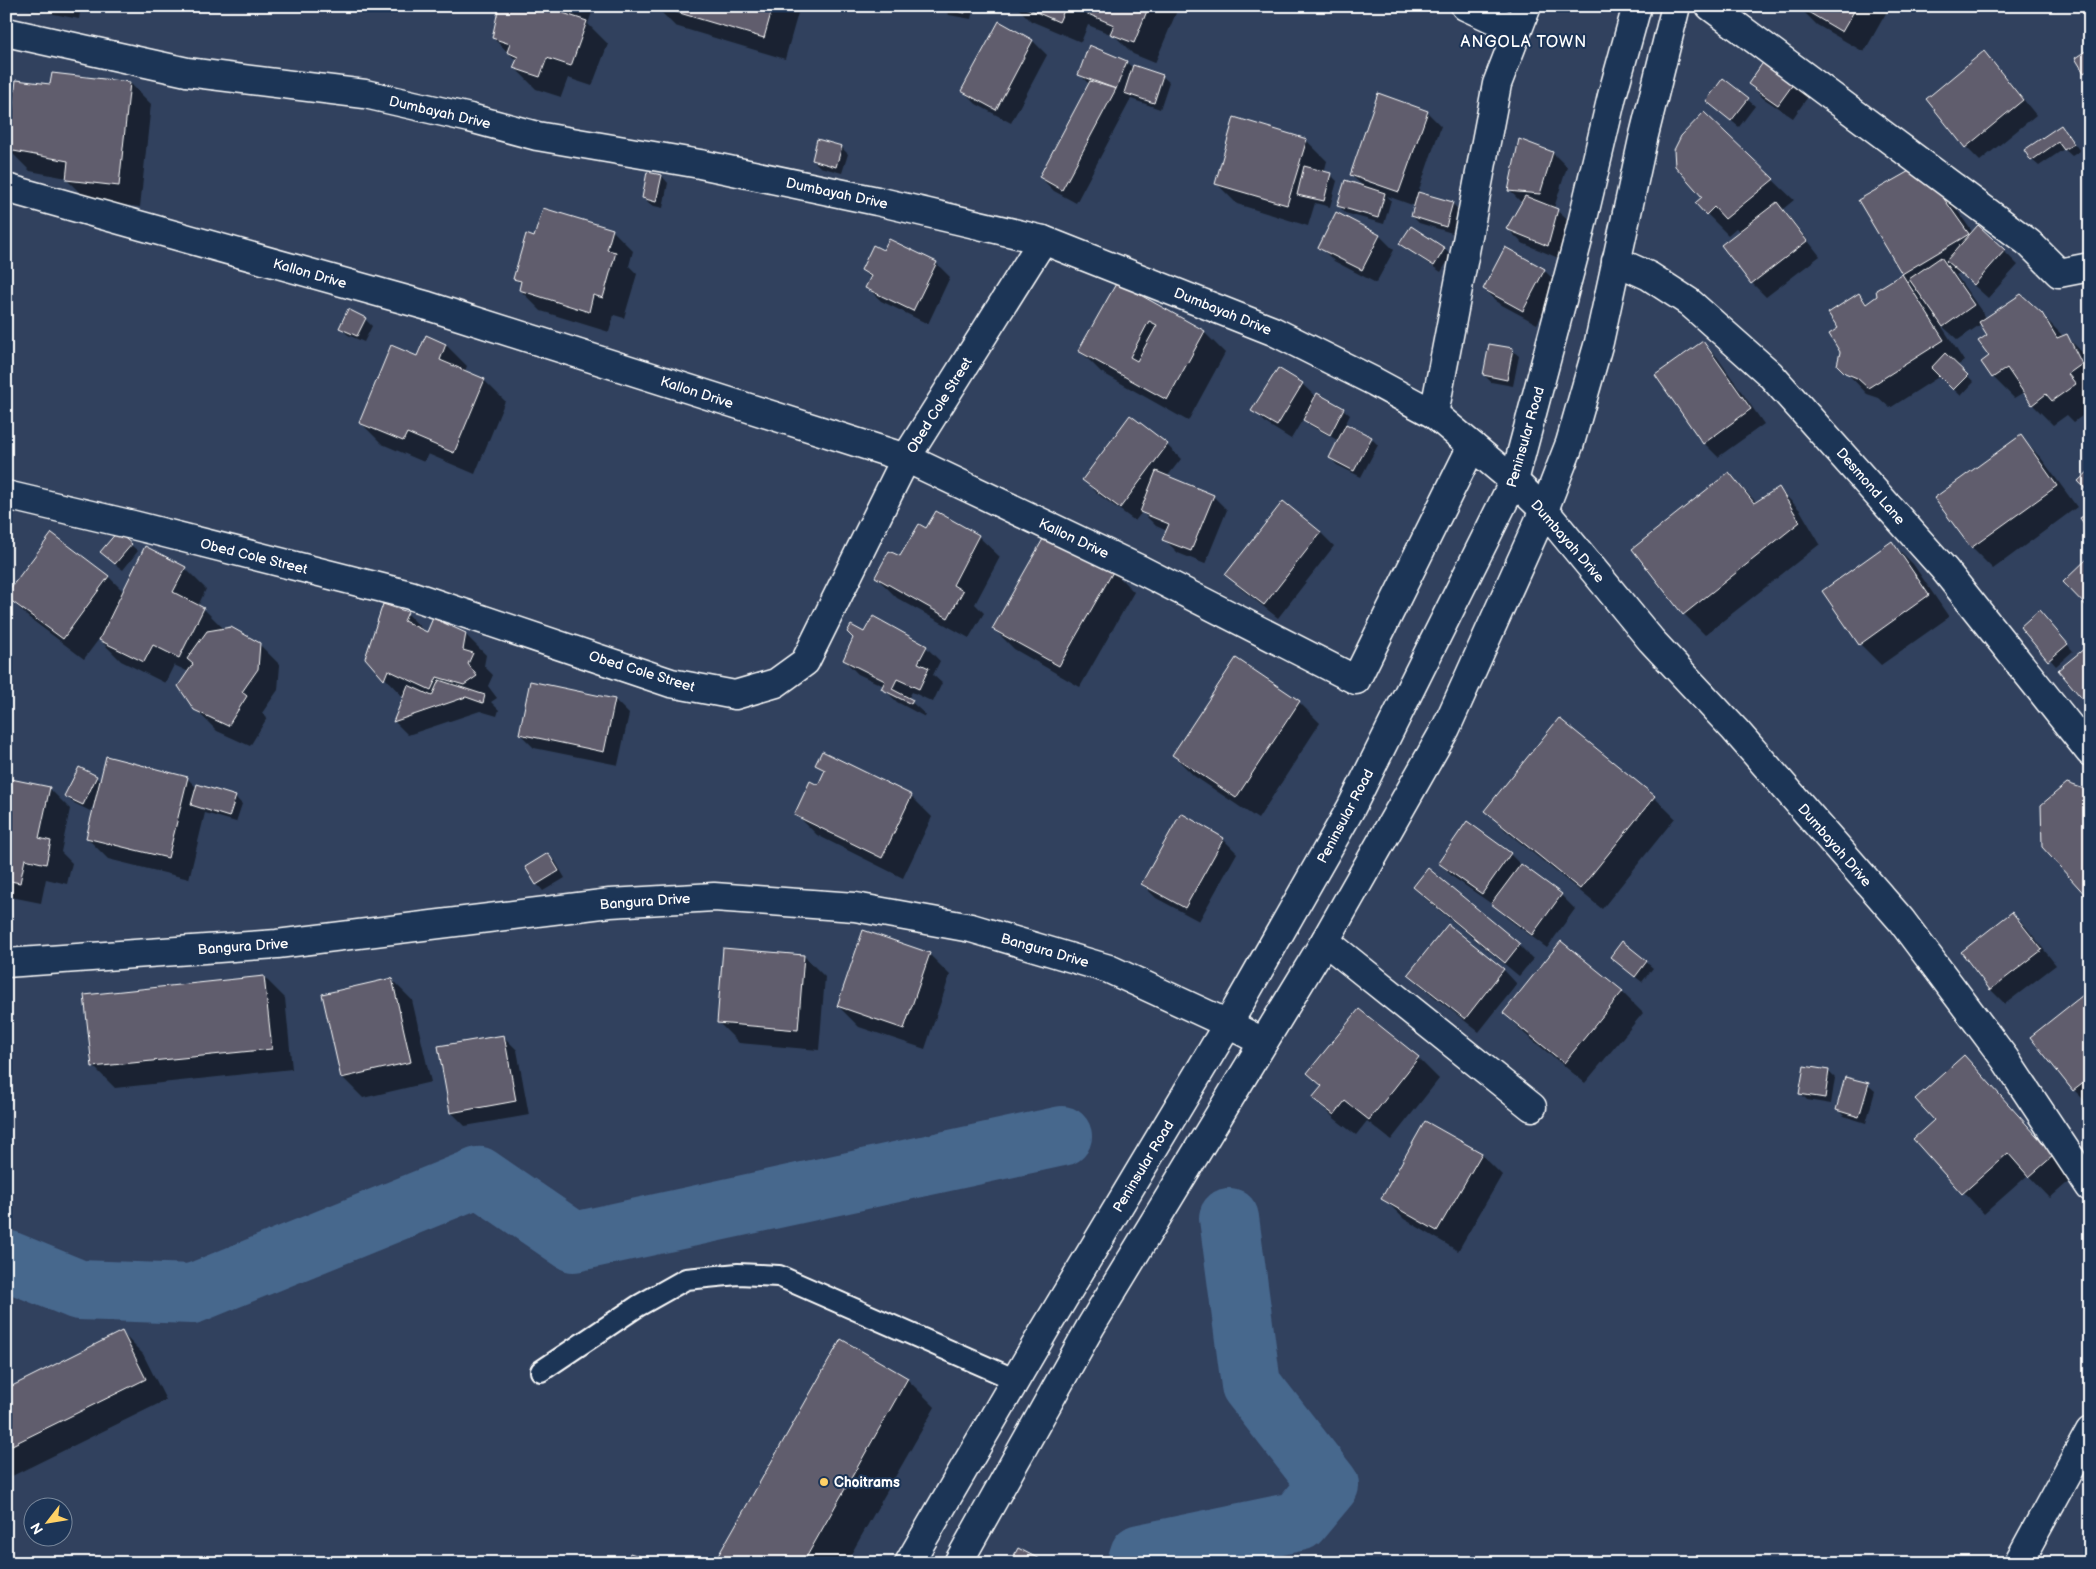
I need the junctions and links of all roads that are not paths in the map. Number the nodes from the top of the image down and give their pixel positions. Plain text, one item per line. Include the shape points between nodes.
1 (1466, 6) edge
2 (1637, 6) edge
3 (1676, 6) edge
4 (1710, 6) edge
5 (1522, 18) edge
6 (6, 32) edge
7 (6, 188) edge
8 (1043, 240) junction
9 (1616, 261) junction
10 (2090, 267) edge
11 (1434, 414) junction
12 (1472, 446) junction
13 (906, 458) junction
14 (1514, 481) junction
15 (6, 495) edge
16 (1544, 510) junction
17 (2090, 752) edge
18 (1325, 941) junction
19 (6, 963) edge
20 (1228, 1024) junction
21 (1263, 1042) junction
22 (1532, 1107) dead end
23 (2090, 1187) edge
24 (542, 1371) dead end
25 (1016, 1380) junction
26 (2090, 1431) edge
27 (908, 1563) edge
28 (958, 1563) edge
29 (2018, 1563) edge

1 - 5 street
2 - 14 street, Peninsular Road
3 - 9 street
4 - 10 street via 2029,243 2059,274
5 - 11 street via 1497,84
6 - 8 street, Dumbayah Drive via 187,72 365,94 537,136 700,164 877,200
7 - 13 street, Kallon Drive via 428,306
8 - 11 street, Dumbayah Drive via 1274,331
8 - 13 street, Obed Cole Street
9 - 16 street via 1599,342 1570,443
9 - 17 street, Desmond Lane via 1649,276 1689,302 1770,374 1944,569
11 - 12 street, Dumbayah Drive
12 - 13 street, Kallon Drive via 1356,680 1141,570
12 - 14 street, Dumbayah Drive
13 - 15 street, Obed Cole Street via 805,662 776,684 735,695 671,683 410,595
14 - 16 street, Dumbayah Drive
14 - 20 street, Peninsular Road via 1351,808
16 - 18 street via 1446,728
16 - 23 street, Dumbayah Drive via 1651,640 1735,730 1901,920 2005,1059
18 - 21 street
18 - 22 street
19 - 20 street, Bangura Drive via 277,944 610,903 714,897 855,906 971,928 1109,969
20 - 21 street, Bangura Drive
20 - 25 street, Peninsular Road
21 - 28 street via 1091,1326
24 - 25 lane via 638,1306 686,1279 738,1274 779,1276
25 - 27 street, Peninsular Road
26 - 29 street

